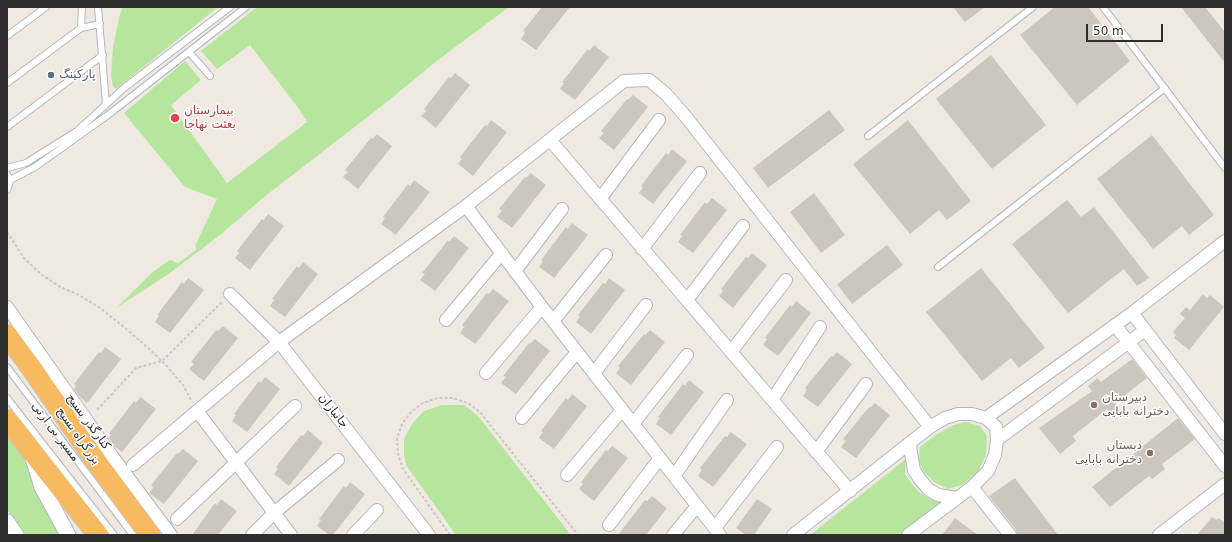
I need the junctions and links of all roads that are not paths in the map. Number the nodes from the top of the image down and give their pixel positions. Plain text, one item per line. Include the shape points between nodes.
1 (46, 7) edge
2 (82, 7) edge
3 (98, 7) edge
4 (230, 7) edge
5 (246, 7) edge
6 (1033, 7) edge
7 (1103, 7) edge
8 (100, 24) junction
9 (81, 28) junction
10 (7, 36) edge
11 (189, 52) junction
12 (103, 55) junction
13 (210, 76) dead end
14 (7, 83) edge
15 (1165, 88) junction
16 (106, 104) junction
17 (659, 120) dead end
18 (7, 127) edge
19 (868, 136) dead end
20 (550, 140) junction
21 (7, 168) edge
22 (1225, 168) edge
23 (700, 173) dead end
24 (7, 174) edge
25 (10, 180) junction
26 (7, 190) edge
27 (600, 199) junction
28 (466, 206) junction
29 (562, 209) dead end
30 (743, 226) dead end
31 (1225, 241) edge
32 (642, 248) junction
33 (502, 253) junction
34 (606, 255) dead end
35 (938, 267) dead end
36 (515, 271) junction
37 (786, 280) dead end
38 (230, 294) road end
39 (687, 300) junction
40 (646, 305) dead end
41 (7, 307) edge
42 (542, 307) junction
43 (1132, 313) junction
44 (446, 320) dead end
45 (553, 321) junction
46 (1115, 325) junction
47 (820, 327) dead end
48 (1145, 330) junction
49 (7, 336) edge
50 (279, 342) junction
51 (1128, 342) junction
52 (577, 352) junction
53 (731, 352) junction
54 (687, 355) dead end
55 (7, 367) edge
56 (486, 372) dead end
57 (594, 374) junction
58 (866, 384) dead end
59 (7, 398) edge
60 (727, 400) dead end
61 (772, 400) junction
62 (295, 406) dead end
63 (622, 410) junction
64 (197, 411) junction
65 (522, 418) dead end
66 (986, 418) junction
67 (7, 420) edge
68 (633, 424) junction
69 (930, 428) junction
70 (1225, 434) edge
71 (997, 440) junction
72 (910, 443) junction
73 (777, 447) dead end
74 (31, 451) junction
75 (816, 452) junction
76 (660, 458) junction
77 (338, 460) dead end
78 (236, 462) junction
79 (133, 465) dead end
80 (1225, 466) edge
81 (567, 475) dead end
82 (674, 476) junction
83 (1225, 484) edge
84 (972, 487) junction
85 (850, 491) junction
86 (957, 498) junction
87 (698, 506) junction
88 (377, 510) dead end
89 (274, 513) junction
90 (177, 519) dead end
91 (7, 522) edge
92 (609, 525) dead end
93 (718, 531) edge
94 (16, 535) edge
95 (68, 535) edge
96 (98, 535) edge
97 (114, 535) edge
98 (133, 535) edge
99 (150, 535) edge
100 (171, 535) edge
101 (252, 535) edge
102 (291, 535) edge
103 (353, 535) edge
104 (429, 535) edge
105 (673, 535) edge
106 (793, 535) edge
107 (908, 535) edge
108 (1010, 535) edge
109 (1159, 535) edge

1 - 10 lane
2 - 9 lane
3 - 8 lane
4 - 16 lane
5 - 11 lane
6 - 19 lane
7 - 15 lane
8 - 9 lane
8 - 12 lane
9 - 14 lane
11 - 13 lane
11 - 25 lane via 54,154
12 - 16 lane
12 - 18 lane
15 - 22 lane
15 - 35 lane
16 - 21 lane via 77,131 26,163
17 - 27 street
20 - 27 street
20 - 28 street
20 - 69 street via 624,81 649,80 666,94 686,117
23 - 32 street
24 - 25 lane
25 - 26 lane
27 - 32 street
28 - 33 street
28 - 50 street
29 - 36 street
30 - 39 street
31 - 43 street
32 - 39 street
33 - 36 street
33 - 44 street
34 - 45 street
36 - 42 street
37 - 53 street
38 - 50 street, جانبازان
39 - 53 street
40 - 57 street
41 - 100 street, کنارگذر بسیج
42 - 45 street
42 - 56 street
43 - 46 street
43 - 48 street
45 - 52 street
46 - 51 street
46 - 66 street
47 - 61 street
48 - 51 street
48 - 70 street
49 - 99 highway, بزرگراه بسیج
50 - 64 street
50 - 104 street, جانبازان
51 - 71 street
51 - 80 street
52 - 57 street
52 - 65 street
53 - 61 street
54 - 68 street
55 - 98 lane, مسیر بی ارتی
57 - 63 street
58 - 75 street
59 - 97 lane, مسیر بی ارتی
60 - 82 street
61 - 75 street
62 - 78 street
63 - 68 street
63 - 81 street
64 - 78 street
64 - 79 street
66 - 69 street via 958,414 945,418
66 - 71 street via 996,427
67 - 74 highway
68 - 76 street
69 - 72 street
71 - 84 street via 995,455 988,471
72 - 85 street
72 - 86 street via 914,470 928,489 938,495
73 - 93 street
74 - 95 street via 42,487
74 - 96 highway
75 - 85 street
76 - 82 street
76 - 92 street
77 - 89 street
78 - 89 street
78 - 90 street
82 - 87 street
83 - 109 street
84 - 86 street
84 - 108 street
85 - 106 street
86 - 107 street
87 - 93 street
87 - 105 street
88 - 103 street
89 - 101 street
89 - 102 street
91 - 94 street

